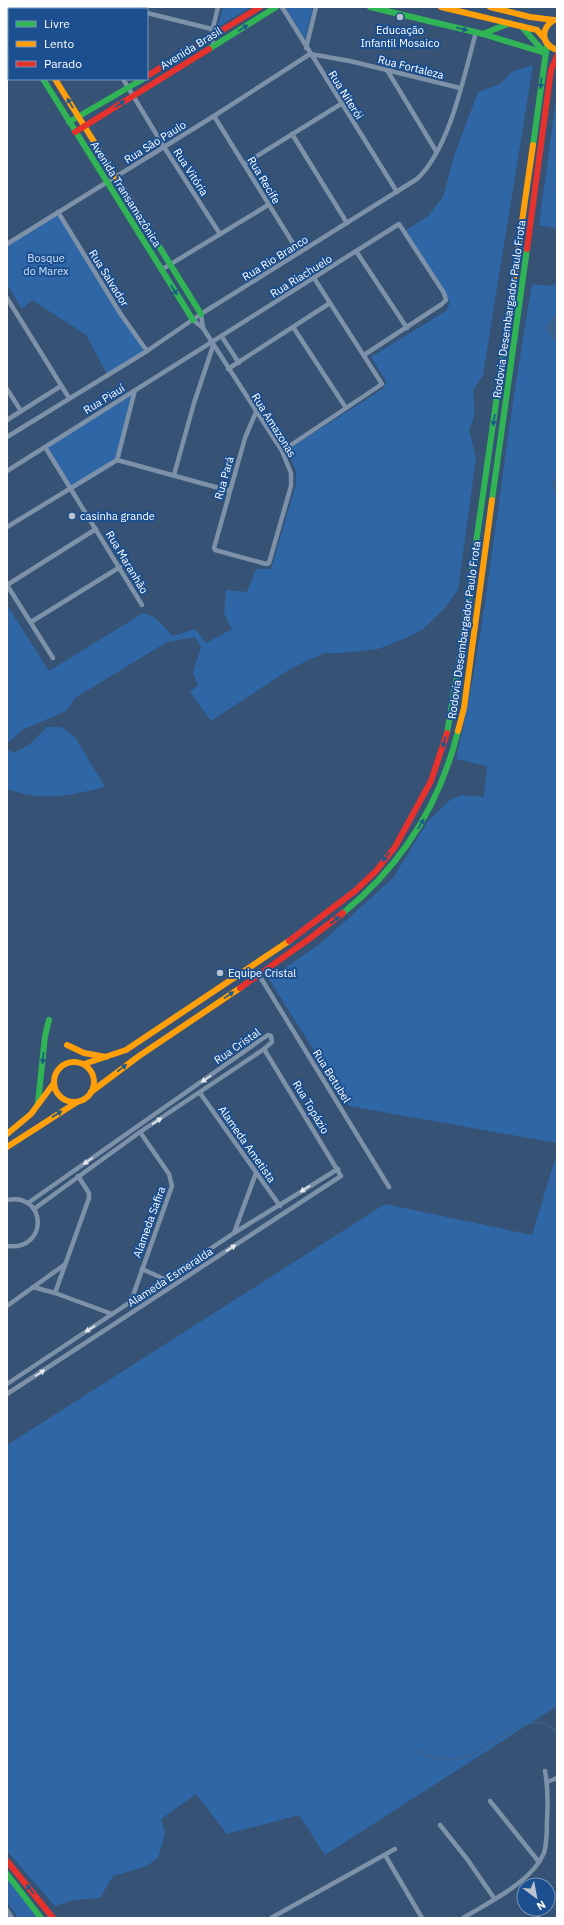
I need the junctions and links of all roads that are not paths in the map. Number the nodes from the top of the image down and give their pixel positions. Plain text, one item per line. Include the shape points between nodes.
1 (218, 7) edge
2 (260, 7) edge
3 (276, 7) edge
4 (282, 7) edge
5 (316, 7) edge
6 (370, 7) edge
7 (441, 7) edge
8 (490, 7) edge
9 (505, 9) edge
10 (148, 13) edge
11 (556, 20) edge
12 (510, 23) junction
13 (521, 26) junction
14 (212, 29) junction
15 (476, 32) junction
16 (483, 34) junction
17 (211, 36) junction
18 (543, 37) junction
19 (214, 45) junction
20 (547, 45) junction
21 (306, 48) junction
22 (557, 50) edge
23 (546, 53) junction
24 (310, 54) junction
25 (557, 56) edge
26 (388, 70) junction
27 (148, 75) edge
28 (44, 80) edge
29 (56, 80) edge
30 (124, 80) edge
31 (141, 80) edge
32 (129, 88) junction
33 (460, 88) junction
34 (134, 95) junction
35 (341, 104) junction
36 (214, 116) junction
37 (78, 117) junction
38 (70, 122) junction
39 (84, 126) junction
40 (75, 132) junction
41 (292, 134) junction
42 (164, 147) junction
43 (436, 151) junction
44 (244, 164) junction
45 (115, 177) junction
46 (107, 183) junction
47 (397, 192) junction
48 (268, 205) junction
49 (58, 212) junction
50 (347, 223) junction
51 (220, 234) junction
52 (7, 244) edge
53 (356, 251) junction
54 (299, 253) junction
55 (171, 264) junction
56 (161, 270) junction
57 (314, 278) junction
58 (7, 298) edge
59 (330, 303) junction
60 (201, 314) junction
61 (193, 320) junction
62 (294, 327) junction
63 (203, 328) junction
64 (406, 328) junction
65 (222, 337) junction
66 (212, 345) junction
67 (147, 351) junction
68 (364, 355) junction
69 (238, 363) junction
70 (228, 369) junction
71 (61, 386) junction
72 (7, 389) edge
73 (135, 390) junction
74 (69, 398) junction
75 (346, 408) junction
76 (21, 411) junction
77 (256, 412) junction
78 (7, 420) edge
79 (7, 437) edge
80 (44, 447) junction
81 (282, 451) junction
82 (117, 460) junction
83 (7, 471) edge
84 (174, 475) junction
85 (71, 488) junction
86 (230, 491) junction
87 (7, 527) edge
88 (96, 529) junction
89 (214, 550) joint
90 (120, 567) junction
91 (7, 585) edge
92 (142, 605) dead end
93 (31, 622) junction
94 (53, 658) dead end
95 (259, 976) junction
96 (49, 1020) dead end
97 (67, 1045) dead end
98 (264, 1049) junction
99 (109, 1058) junction
100 (84, 1064) junction
101 (227, 1064) junction
102 (232, 1071) junction
103 (54, 1083) junction
104 (91, 1092) junction
105 (200, 1092) junction
106 (78, 1101) junction
107 (38, 1103) junction
108 (140, 1132) junction
109 (7, 1134) edge
110 (7, 1146) edge
111 (106, 1148) junction
112 (110, 1154) junction
113 (338, 1168) junction
114 (256, 1173) junction
115 (78, 1176) junction
116 (342, 1176) joint
117 (389, 1187) dead end
118 (7, 1200) edge
119 (28, 1203) junction
120 (280, 1206) junction
121 (34, 1209) junction
122 (270, 1211) junction
123 (275, 1219) junction
124 (234, 1233) junction
125 (7, 1246) edge
126 (65, 1264) junction
127 (142, 1269) junction
128 (172, 1274) junction
129 (164, 1279) junction
130 (177, 1283) junction
131 (33, 1287) junction
132 (55, 1293) junction
133 (130, 1302) junction
134 (7, 1306) edge
135 (112, 1314) junction
136 (101, 1322) junction
137 (107, 1329) junction
138 (15, 1378) junction
139 (7, 1384) edge
140 (19, 1386) junction
141 (7, 1394) edge
142 (545, 1770) dead end
143 (557, 1778) edge
144 (547, 1782) junction
145 (490, 1801) dead end
146 (440, 1825) dead end
147 (396, 1849) dead end
148 (385, 1855) junction
149 (7, 1861) edge
150 (539, 1862) junction
151 (7, 1874) edge
152 (526, 1877) edge
153 (516, 1884) edge
154 (494, 1898) junction
155 (7, 1910) edge
156 (12, 1918) edge
157 (41, 1918) edge
158 (53, 1918) edge
159 (271, 1918) edge
160 (422, 1918) edge
161 (463, 1918) edge

1 - 14 street
2 - 17 street, Avenida Brasil
19 -> 3 street, Avenida Brasil
4 - 21 street, Rua Niterói
5 - 21 street
6 -> 15 street
7 - 12 street
8 - 9 street
9 - 11 street via 530,17
10 - 14 street
11 - 18 street via 544,28
12 - 13 street
12 - 16 street
13 - 18 street via 538,30
13 - 23 street
14 - 17 street
15 - 16 street
15 - 33 street, Rua Rio Branco
16 - 23 street
17 - 19 street
17 - 27 street, Avenida Brasil
18 - 20 street
19 - 34 street, Avenida Brasil
20 - 22 street
20 - 23 street, Rodovia Desembargador Paulo Frota
21 - 24 street, Rua Niterói
23 -> 99 street, Rodovia Desembargador Paulo Frota via 460,660 446,737 424,795 394,847 376,871 355,891 306,929 126,1050
24 - 26 street, Rua Fortaleza
24 - 35 street, Rua Niterói
24 - 36 street, Rua São Paulo
95 -> 25 street, Rodovia Desembargador Paulo Frota via 357,902 382,878 425,818 455,746 466,700 552,70
26 - 33 street, Rua Fortaleza
26 - 43 street
28 - 38 street, Avenida Transamazônica
37 -> 29 street, Avenida Transamazônica
30 - 32 street, Rua Vitória
31 - 32 street
32 - 34 street, Rua Vitória
32 - 37 street
33 - 43 street, Rua Rio Branco
39 -> 34 street, Avenida Brasil
34 - 42 street, Rua Vitória
35 - 41 street
35 - 47 street, Rua Niterói
36 - 42 street, Rua São Paulo
36 - 44 street, Rua Recife
37 - 38 street
37 - 39 street, Avenida Transamazônica
38 - 40 street, Avenida Transamazônica
39 - 40 street, Avenida Brasil
39 - 45 street, Avenida Transamazônica
40 - 46 street, Avenida Transamazônica
41 - 44 street
41 - 50 street
42 - 45 street, Rua São Paulo
42 - 51 street, Rua Vitória
43 - 47 street, Rua Rio Branco via 422,174
44 - 48 street, Rua Recife
45 - 46 street, Rua São Paulo
45 - 55 street, Avenida Transamazônica
46 - 49 street, Rua São Paulo
46 - 56 street, Avenida Transamazônica
47 - 50 street, Rua Rio Branco
48 - 51 street
48 - 54 street, Rua Recife
49 - 52 street, Rua São Paulo
49 - 67 street, Rua Salvador via 120,313
50 - 54 street, Rua Rio Branco
51 - 55 street
53 - 57 street, Rua Riachuelo
53 - 64 street
53 - 64 street, Rua Riachuelo via 399,224 446,298 442,304
54 - 60 street, Rua Rio Branco
55 - 56 street
55 - 60 street, Avenida Transamazônica
56 -> 61 street, Avenida Transamazônica
57 - 59 street
57 - 65 street, Rua Riachuelo
58 - 71 street
59 - 62 street
59 - 68 street
60 - 61 street, Rua Rio Branco
60 - 63 street, Rua Amazonas
61 - 63 street, Rua Amazonas
61 - 67 street, Rua Rio Branco
62 - 69 street
62 - 75 street
63 - 66 street, Rua Amazonas
64 - 68 street
65 - 66 street, Rua Riachuelo
65 - 69 street
66 - 70 street, Rua Amazonas
66 - 73 street, Rua Piauí
66 - 84 street
67 - 74 street, Rua Rio Branco
68 - 75 street via 382,384
69 - 70 street
70 - 77 street, Rua Amazonas
71 - 74 street
71 - 76 street
72 - 76 street
73 - 80 street, Rua Piauí
73 - 82 street
74 - 79 street, Rua Rio Branco
75 - 81 street
76 - 78 street
77 - 81 street, Rua Amazonas
77 - 86 street, Rua Pará via 245,438
80 - 83 street, Rua Piauí
80 - 85 street, Rua Maranhão
81 - 89 street, Rua Amazonas via 291,473 292,486 268,564
82 - 84 street
82 - 85 street
84 - 86 street
85 - 87 street
85 - 88 street, Rua Maranhão
86 - 89 street, Rua Pará
88 - 90 street, Rua Maranhão
88 - 91 street
90 - 92 street, Rua Maranhão
90 - 93 street
91 - 93 street
93 - 94 street
104 -> 95 street, Rodovia Desembargador Paulo Frota via 123,1067
95 - 117 street, Rua Betubel
96 -> 107 street
97 - 99 street via 84,1053
98 - 101 street, Rua Cristal via 273,1041 270,1035
98 - 102 street, Rua Cristal
98 - 113 street, Rua Topázio
99 - 100 street, Rodovia Desembargador Paulo Frota
100 - 103 street via 66,1064 58,1070
100 - 104 street via 94,1077
101 - 102 street
101 -> 111 street, Rua Cristal
102 - 105 street, Rua Cristal
103 - 106 street via 60,1096 68,1101
103 - 107 street
104 - 106 street via 83,1100
108 -> 105 street, Rua Cristal
105 - 114 street, Alameda Ametista
110 -> 106 street
107 - 109 street via 27,1117
108 - 112 street, Rua Cristal
108 - 127 street, Alameda Safira via 169,1174 172,1186
111 - 112 street
111 -> 119 street, Rua Cristal
112 - 115 street, Rua Cristal
113 - 116 street, Rua Topázio
113 -> 120 street, Alameda Esmeralda
114 - 120 street, Alameda Ametista
114 - 124 street
115 - 121 street, Rua Cristal
115 - 126 street via 89,1193 89,1198
116 - 123 street, Alameda Esmeralda
118 - 119 street via 16,1198
119 - 121 street
120 - 122 street, Alameda Esmeralda
121 - 125 street via 38,1225 31,1240 16,1247
122 - 123 street
122 - 124 street, Alameda Esmeralda
130 -> 123 street, Alameda Esmeralda
124 - 128 street, Alameda Esmeralda
126 - 131 street
126 - 132 street
127 - 129 street
127 - 133 street, Alameda Safira
128 - 129 street, Alameda Esmeralda
128 - 130 street
129 - 133 street, Alameda Esmeralda
130 - 137 street, Alameda Esmeralda
131 - 132 street
131 - 134 street
132 - 135 street
133 - 135 street, Alameda Esmeralda
135 - 136 street, Alameda Esmeralda
136 - 137 street
136 -> 138 street, Alameda Esmeralda
140 -> 137 street, Alameda Esmeralda
138 - 139 street, Alameda Esmeralda
138 - 140 street
140 - 141 street, Alameda Esmeralda
142 - 144 street
143 - 144 street
144 - 150 street via 546,1845
145 - 150 street
146 - 154 street
147 - 148 street
148 - 159 street
148 - 160 street
158 -> 149 street
150 - 152 street
151 - 157 street
153 - 154 street
154 - 161 street
155 - 156 street

